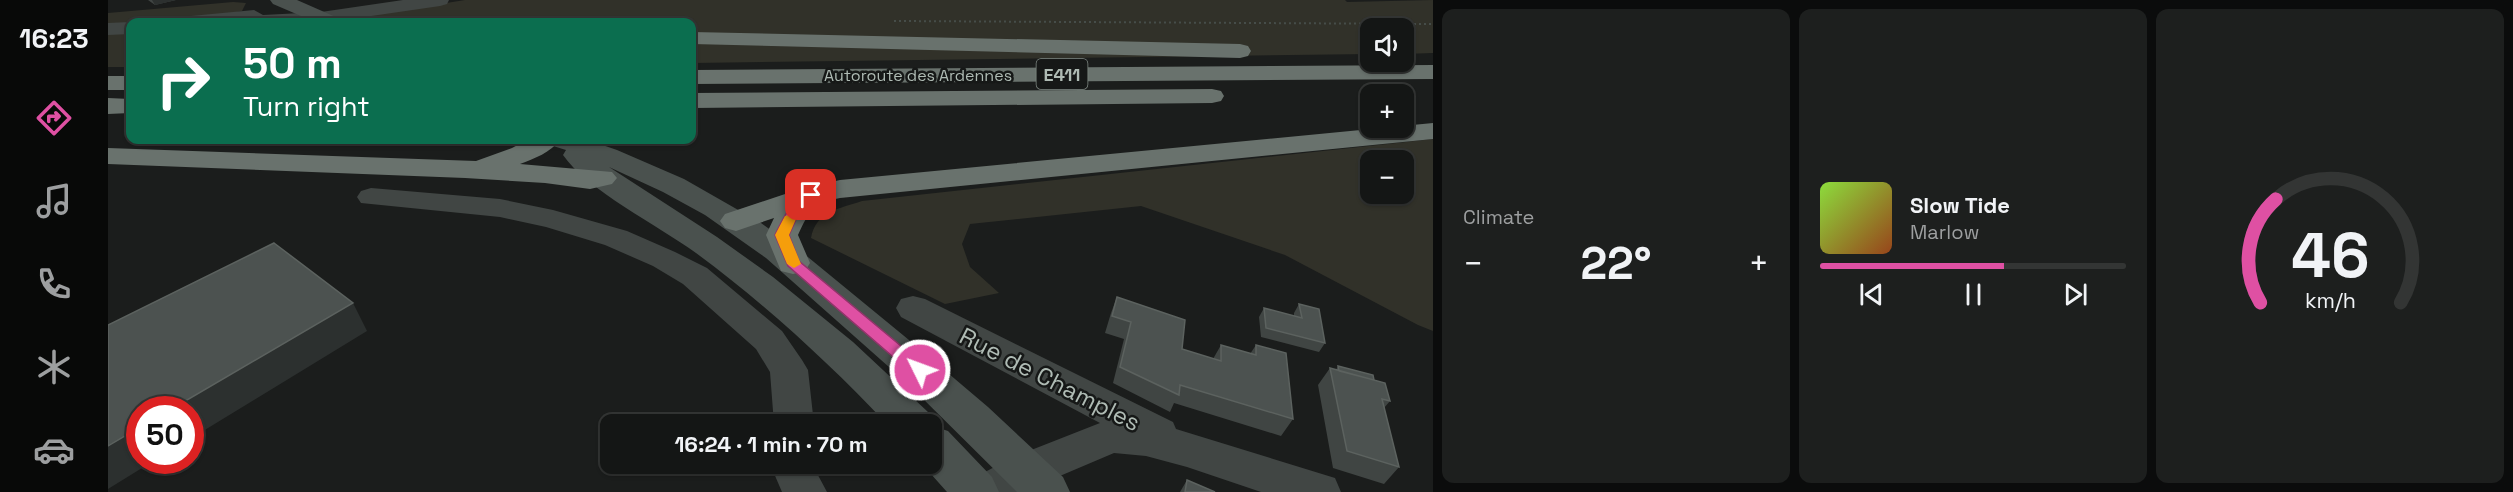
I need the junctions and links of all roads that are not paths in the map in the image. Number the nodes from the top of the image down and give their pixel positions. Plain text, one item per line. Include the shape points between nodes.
1 (264, 0) edge
2 (280, 0) edge
3 (440, 0) edge
4 (318, 17) edge
5 (235, 18) edge
6 (296, 18) edge
7 (126, 28) edge
8 (108, 29) edge
9 (696, 39) edge
10 (1360, 54) edge
11 (1414, 55) edge
12 (1433, 56) edge
13 (1433, 72) edge
14 (696, 77) edge
15 (108, 83) edge
16 (126, 83) edge
17 (1433, 94) edge
18 (1360, 95) edge
19 (1414, 95) edge
20 (696, 101) edge
21 (108, 106) edge
22 (126, 106) edge
23 (1433, 131) edge
24 (534, 146) edge
25 (579, 152) edge
26 (108, 156) edge
27 (465, 170) junction
28 (811, 195) junction
29 (371, 197) dead end
30 (736, 221) junction
31 (793, 263) junction
32 (913, 308) dead end
33 (793, 414) edge
34 (903, 414) edge
35 (1187, 449) junction
36 (942, 455) edge
37 (794, 474) edge
38 (1021, 485) edge
39 (805, 492) edge
40 (976, 492) edge
41 (1319, 492) edge

1 - 5 street via 257,8
2 - 4 main road
3 - 4 street
4 - 6 street
7 - 8 street
9 - 10 highway
11 - 12 highway
13 - 14 highway, Autoroute des Ardennes / E411
15 - 16 highway
17 - 19 highway
18 - 20 highway, Autoroute des Ardennes / E411
21 - 22 highway
23 - 28 highway via 840,189
24 - 27 highway via 497,164
25 - 27 highway via 590,180
25 - 30 main road via 693,216
25 - 34 main road via 744,272 866,375
26 - 27 highway
28 - 30 highway
28 - 31 highway via 794,212 782,235
29 - 33 street via 500,208 553,219 616,238 685,270 769,340 789,370
30 - 31 main road
31 - 38 main road via 912,363
32 - 35 street, Rue de Champles
35 - 38 street, Rue de Champles via 1112,436
35 - 41 street, Rue de Champles
36 - 40 main road
37 - 39 street

